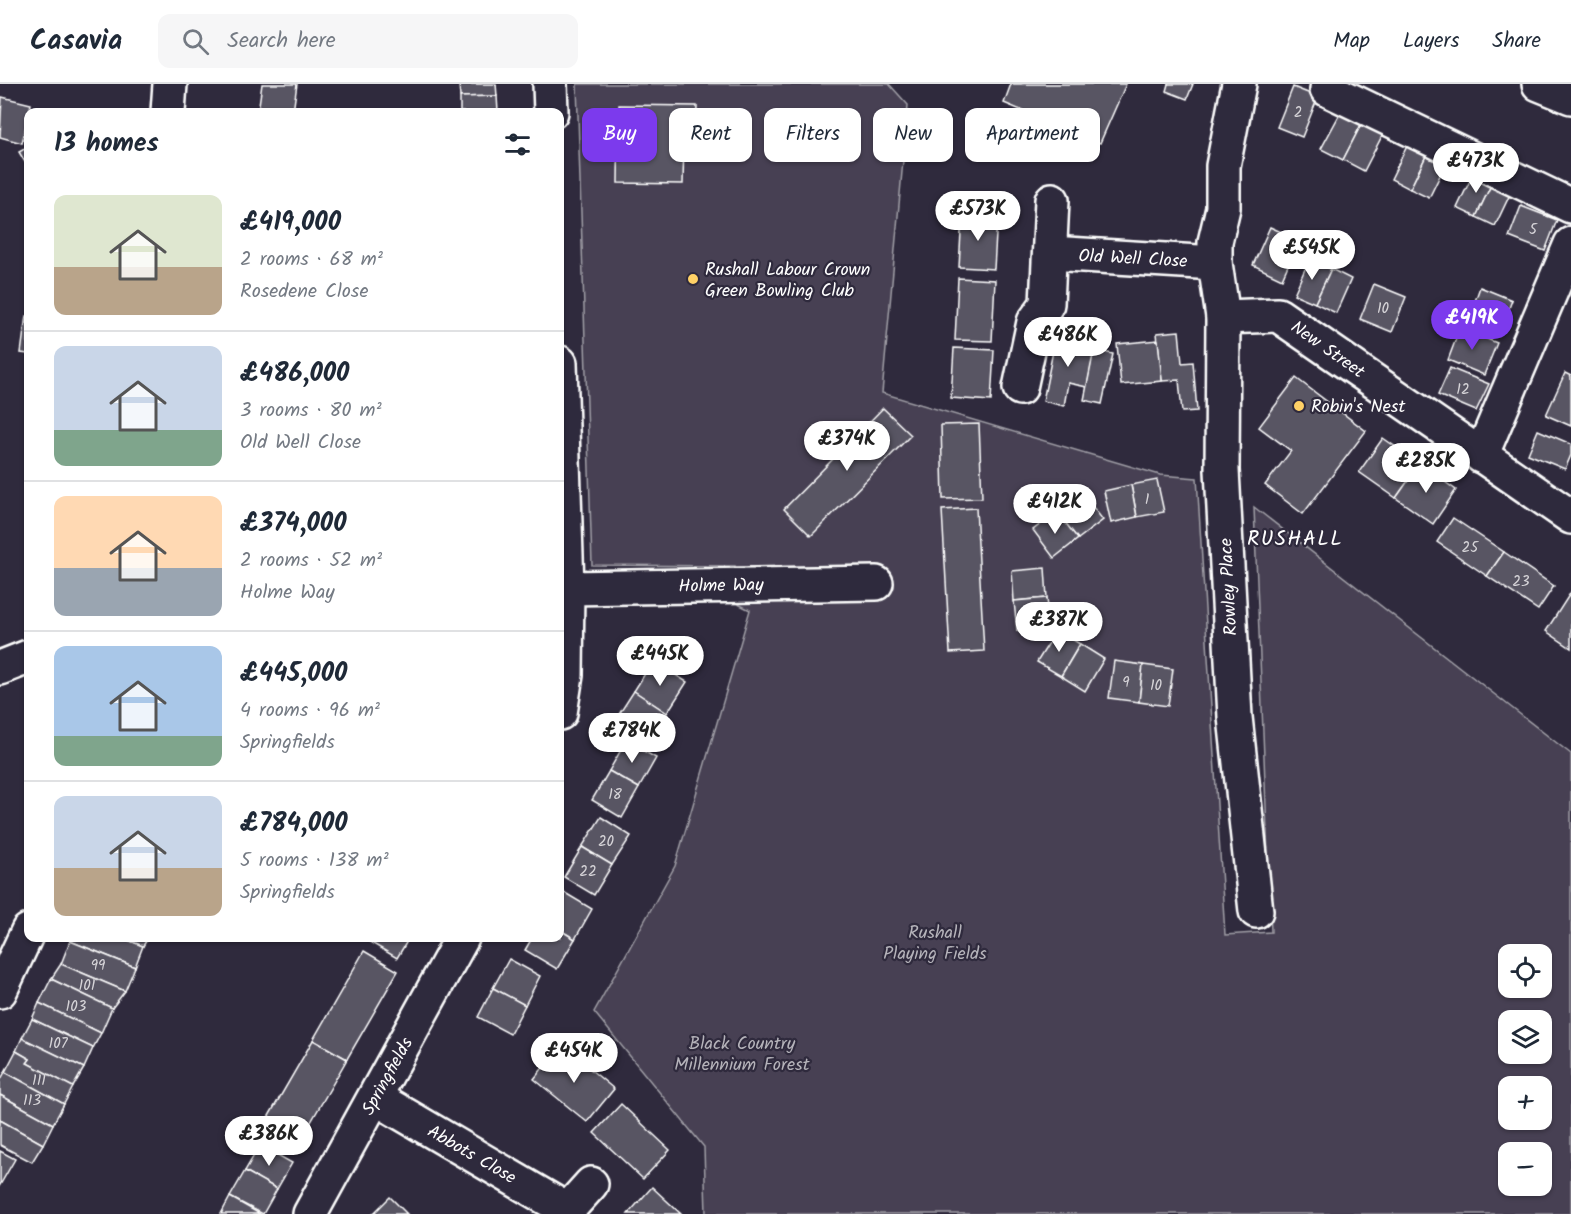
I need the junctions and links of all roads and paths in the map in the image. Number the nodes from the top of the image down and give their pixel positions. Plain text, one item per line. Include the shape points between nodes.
1 (550, 84) edge
2 (1239, 84) edge
3 (1539, 84) edge
4 (1327, 88) dead end
5 (1571, 97) edge
6 (551, 108) edge
7 (1052, 200) dead end
8 (1571, 206) edge
9 (1571, 244) edge
10 (1215, 252) junction
11 (1050, 253) junction
12 (1223, 317) junction
13 (1020, 388) dead end
14 (1482, 456) junction
15 (564, 492) edge
16 (1571, 517) edge
17 (876, 583) dead end
18 (567, 588) junction
19 (24, 659) edge
20 (0, 668) edge
21 (564, 688) edge
22 (1256, 911) dead end
23 (24, 940) edge
24 (460, 942) edge
25 (0, 991) edge
26 (376, 1098) junction
27 (591, 1184) dead end
28 (566, 1212) edge
29 (310, 1214) edge

1 - 6 main road
2 - 10 main road via 1223,166 1223,208
3 - 5 main road
4 - 8 main road
7 - 11 main road
9 - 14 main road
10 - 11 main road, Old Well Close
10 - 12 main road, Rowley Place
11 - 13 main road via 1047,304 1034,322
12 - 14 main road, New Street via 1278,315
12 - 22 main road, Rowley Place via 1222,471 1235,717
14 - 16 main road, New Street
15 - 18 main road
17 - 18 main road, Holme Way
18 - 21 main road
19 - 20 main road
23 - 25 main road
24 - 26 main road, Springfields
26 - 28 main road, Abbots Close
26 - 29 main road, Springfields
27 - 28 main road, Abbots Close

